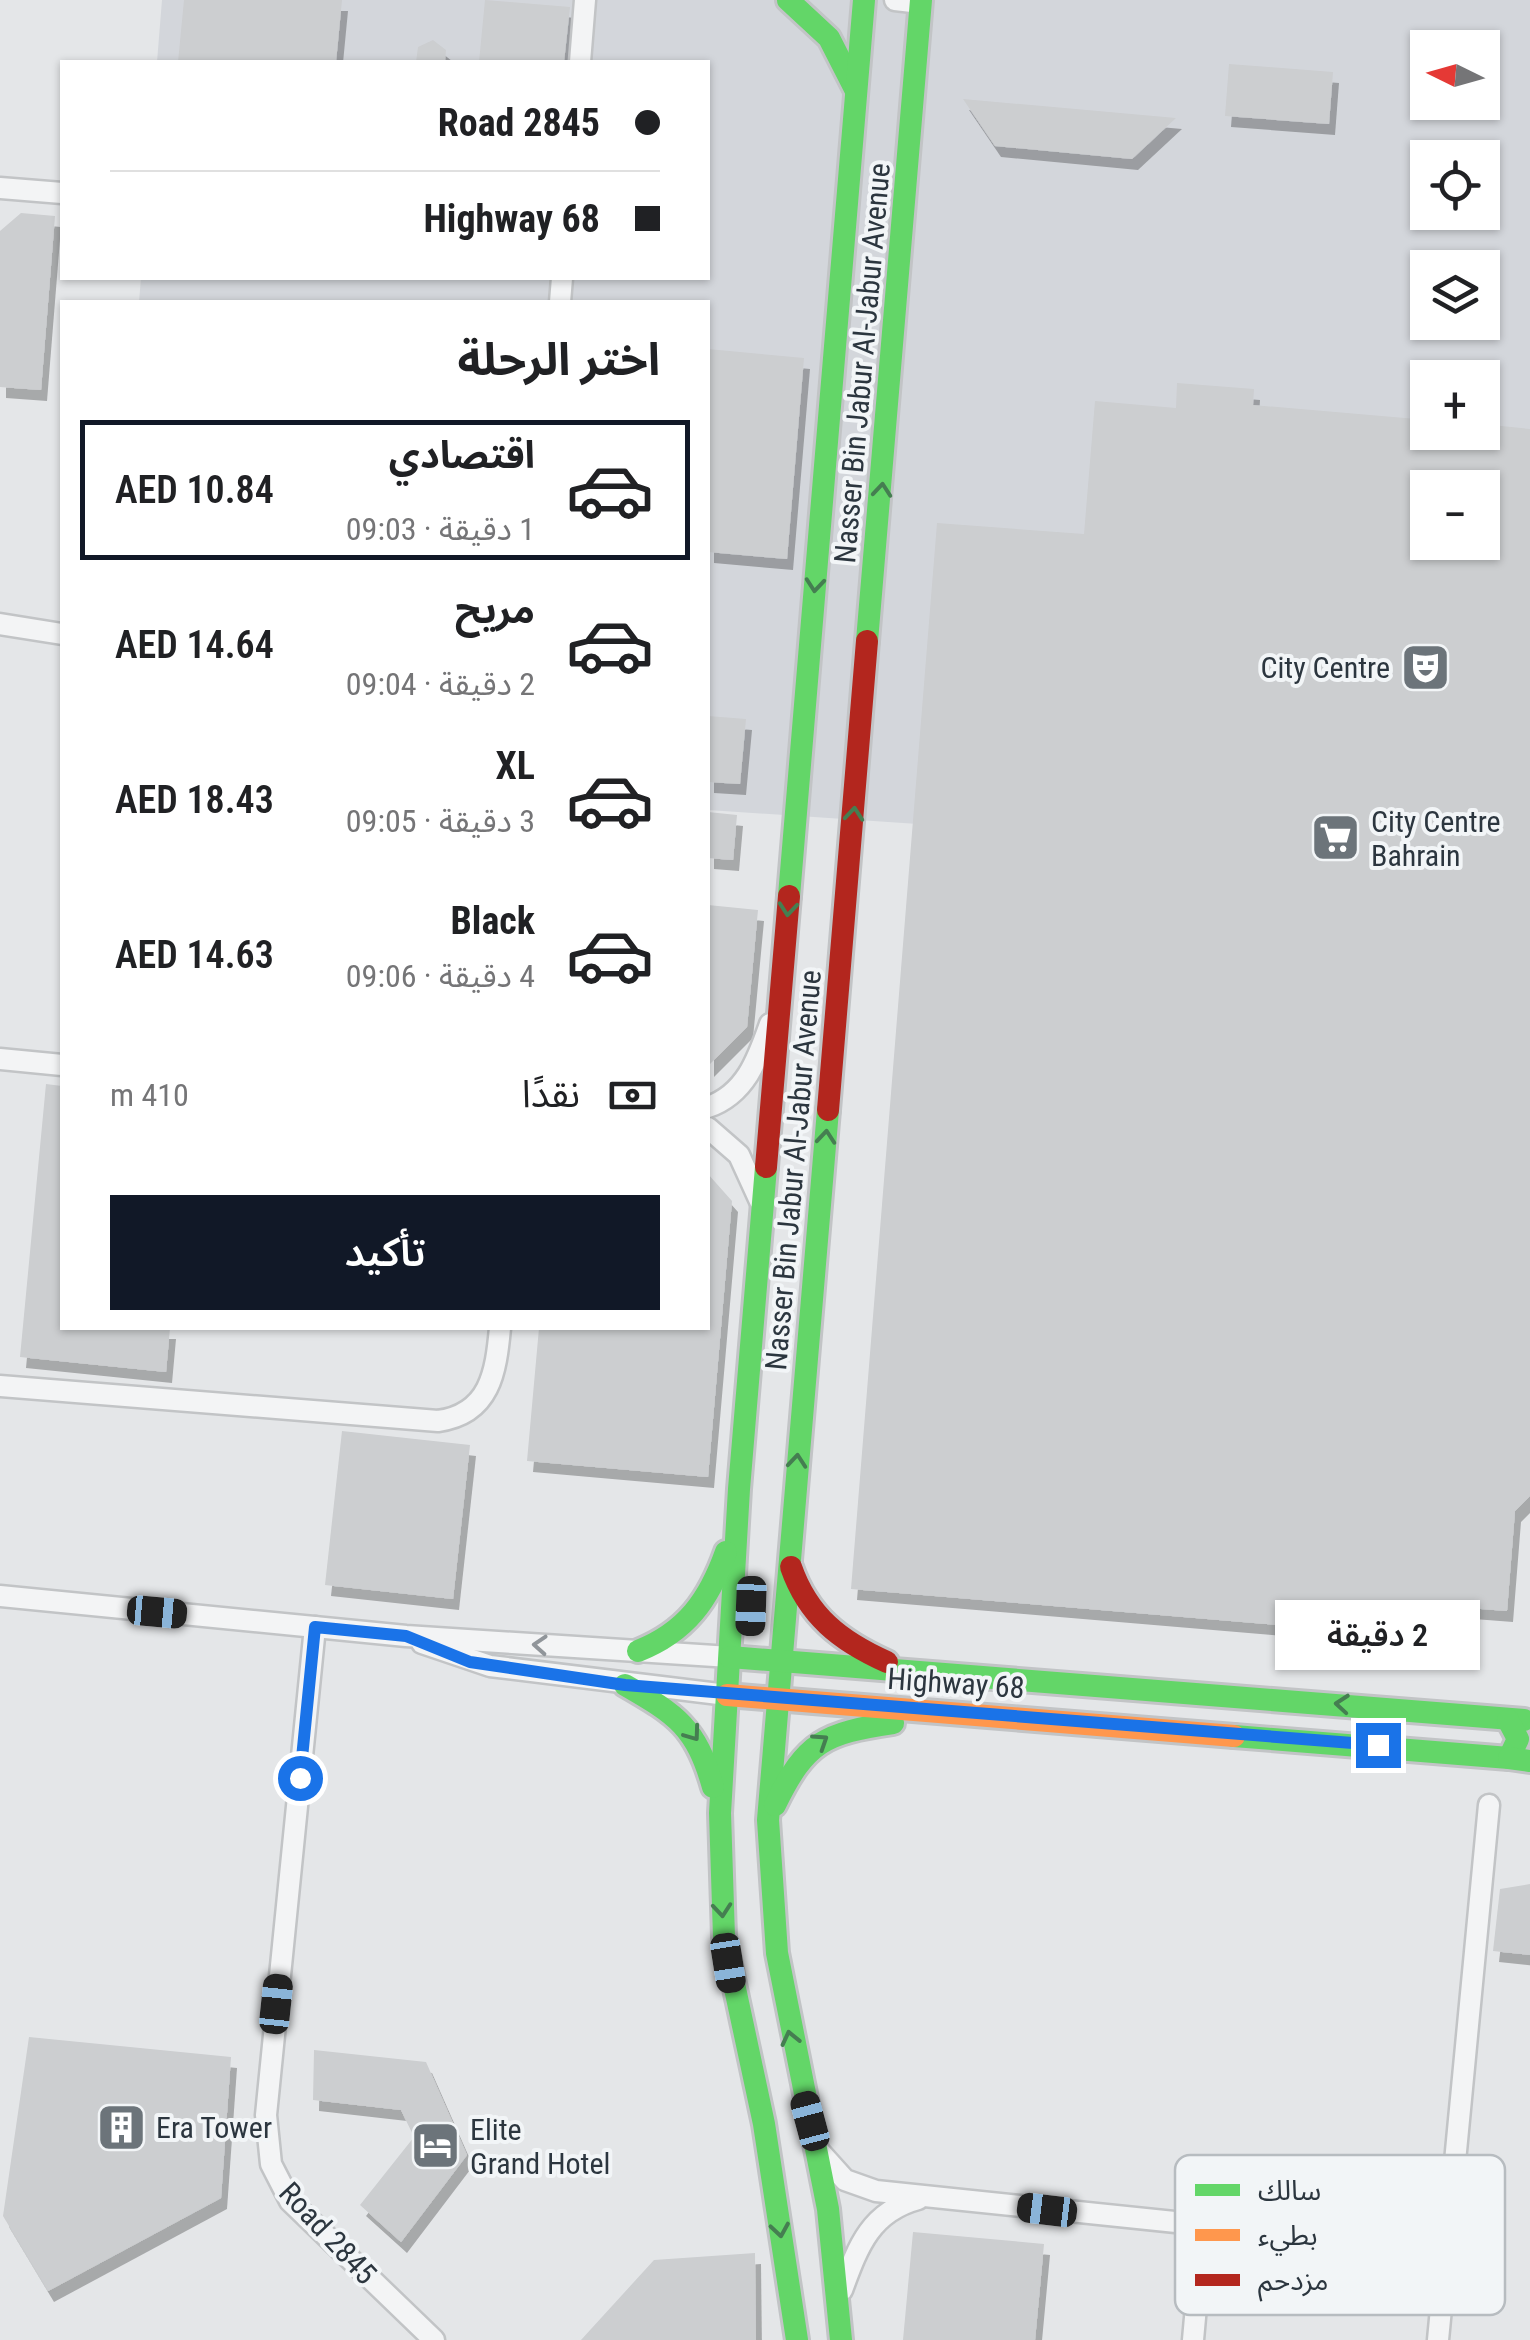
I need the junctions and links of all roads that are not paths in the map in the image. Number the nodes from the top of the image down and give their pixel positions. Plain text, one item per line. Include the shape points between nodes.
1 (788, 0) edge
2 (864, 0) edge
3 (894, 0) edge
4 (586, 1) edge
5 (921, 1) edge
6 (580, 60) edge
7 (856, 92) junction
8 (0, 188) edge
9 (60, 193) edge
10 (0, 624) edge
11 (60, 634) edge
12 (781, 988) junction
13 (0, 1059) edge
14 (60, 1065) edge
15 (710, 1106) edge
16 (710, 1130) edge
17 (762, 1207) junction
18 (500, 1330) edge
19 (0, 1386) edge
20 (739, 1489) junction
21 (738, 1518) junction
22 (788, 1558) junction
23 (0, 1596) edge
24 (315, 1627) junction
25 (406, 1636) junction
26 (638, 1651) junction
27 (740, 1658) junction
28 (779, 1662) junction
29 (907, 1671) junction
30 (625, 1685) junction
31 (727, 1695) junction
32 (776, 1698) junction
33 (926, 1712) junction
34 (1519, 1720) edge
35 (1519, 1760) edge
36 (1489, 1804) dead end
37 (720, 1812) junction
38 (768, 1820) junction
39 (818, 2150) junction
40 (1454, 2155) edge
41 (930, 2196) junction
42 (1175, 2225) edge
43 (840, 2294) junction
44 (1195, 2315) edge
45 (1440, 2315) edge
46 (434, 2340) edge
47 (797, 2340) edge
48 (841, 2340) edge
49 (1193, 2340) edge
50 (1438, 2340) edge

1 - 7 main road via 822,27
2 - 7 main road, Nasser Bin Jabur Al-Jabur Avenue
3 - 5 street
4 - 6 street
22 -> 5 main road, Nasser Bin Jabur Al-Jabur Avenue
7 -> 12 main road, Nasser Bin Jabur Al-Jabur Avenue
8 - 9 street
10 - 11 street
12 - 15 street via 756,1067
12 - 17 main road, Nasser Bin Jabur Al-Jabur Avenue
13 - 14 street
16 - 17 street via 740,1155
17 - 20 main road, Nasser Bin Jabur Al-Jabur Avenue
18 - 19 street via 489,1390 462,1415 438,1421
20 - 21 main road, Nasser Bin Jabur Al-Jabur Avenue
20 - 27 main road via 751,1554
21 - 26 main road via 717,1581 696,1617
21 - 27 main road, Nasser Bin Jabur Al-Jabur Avenue
22 - 28 main road, Nasser Bin Jabur Al-Jabur Avenue
22 - 29 main road via 819,1621 857,1650
23 - 24 street, Highway 68
24 - 25 street, Highway 68
24 - 46 street, Road 2845 via 267,2148 290,2201
26 -> 25 street, Highway 68
25 - 30 street, Highway 68 via 470,1662
26 - 27 street, Highway 68
27 - 28 main road, Highway 68
27 - 31 main road, Nasser Bin Jabur Al-Jabur Avenue
27 - 32 main road
28 - 29 main road, Highway 68
28 - 32 main road, Nasser Bin Jabur Al-Jabur Avenue
34 -> 29 main road, Highway 68
30 - 31 street, Highway 68
30 -> 37 main road via 695,1732
31 - 32 main road, Highway 68
31 - 37 main road, Nasser Bin Jabur Al-Jabur Avenue
32 - 33 main road, Highway 68
32 - 38 main road, Nasser Bin Jabur Al-Jabur Avenue
33 - 35 main road, Highway 68
38 -> 33 main road via 792,1768 826,1736
34 - 35 main road
36 - 40 street
37 -> 47 main road, Nasser Bin Jabur Al-Jabur Avenue via 724,1937 764,2124
39 -> 38 main road, Nasser Bin Jabur Al-Jabur Avenue via 776,1966
39 - 41 street via 860,2188
39 - 43 main road, Nasser Bin Jabur Al-Jabur Avenue
41 - 42 street
41 - 43 street via 875,2221
43 - 48 main road, Nasser Bin Jabur Al-Jabur Avenue
44 - 49 street
45 - 50 street

